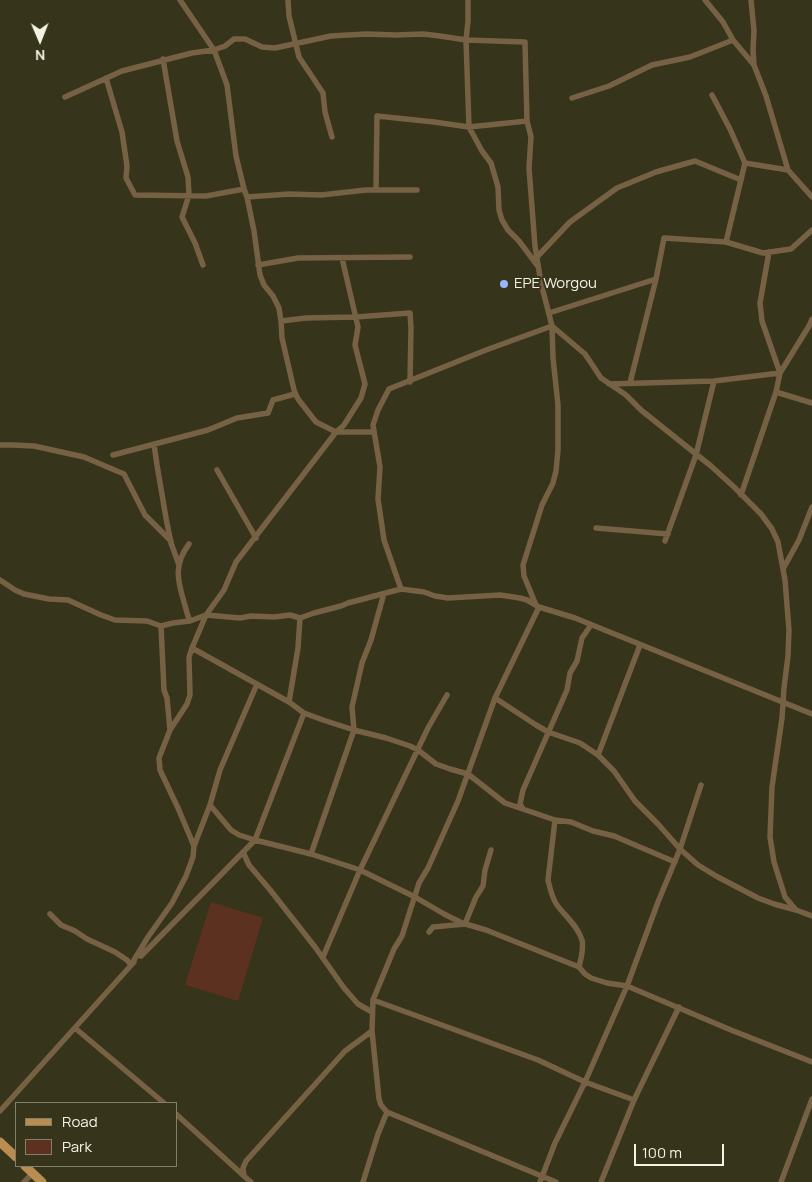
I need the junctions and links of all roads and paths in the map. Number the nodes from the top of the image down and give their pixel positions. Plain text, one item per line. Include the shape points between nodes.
1 (180, 0) edge
2 (288, 0) edge
3 (468, 0) edge
4 (705, 0) edge
5 (751, 0) edge
6 (466, 40) junction
7 (733, 40) junction
8 (295, 43) junction
9 (214, 50) junction
10 (163, 60) junction
11 (754, 65) junction
12 (106, 78) junction
13 (712, 95) dead end
14 (65, 97) dead end
15 (572, 98) dead end
16 (526, 121) junction
17 (469, 127) junction
18 (332, 137) dead end
19 (746, 163) junction
20 (788, 170) junction
21 (741, 180) junction
22 (244, 190) junction
23 (376, 190) junction
24 (417, 190) dead end
25 (189, 195) junction
26 (248, 197) junction
27 (812, 197) edge
28 (812, 230) edge
29 (726, 242) junction
30 (769, 252) junction
31 (537, 256) junction
32 (410, 257) dead end
33 (342, 258) junction
34 (203, 265) dead end
35 (258, 265) junction
36 (538, 268) junction
37 (656, 279) junction
38 (548, 313) junction
39 (356, 317) junction
40 (812, 319) edge
41 (281, 321) junction
42 (552, 326) junction
43 (780, 373) junction
44 (714, 381) junction
45 (410, 382) junction
46 (630, 383) junction
47 (609, 384) junction
48 (776, 392) junction
49 (296, 394) junction
50 (812, 403) edge
51 (336, 432) junction
52 (374, 432) junction
53 (154, 444) junction
54 (0, 445) edge
55 (113, 455) dead end
56 (696, 455) junction
57 (217, 470) dead end
58 (741, 495) junction
59 (812, 507) edge
60 (596, 528) dead end
61 (668, 534) junction
62 (256, 538) junction
63 (171, 541) junction
64 (665, 541) dead end
65 (189, 544) dead end
66 (179, 565) junction
67 (783, 569) junction
68 (0, 580) edge
69 (401, 589) junction
70 (382, 594) junction
71 (537, 606) junction
72 (206, 615) junction
73 (300, 618) junction
74 (190, 621) junction
75 (591, 625) junction
76 (161, 626) junction
77 (640, 645) junction
78 (192, 648) junction
79 (257, 684) junction
80 (447, 695) dead end
81 (495, 698) junction
82 (289, 702) junction
83 (782, 702) junction
84 (304, 713) junction
85 (812, 714) edge
86 (170, 730) junction
87 (354, 730) junction
88 (548, 732) junction
89 (418, 750) junction
90 (598, 755) junction
91 (468, 774) junction
92 (701, 785) dead end
93 (210, 805) junction
94 (523, 809) junction
95 (555, 820) junction
96 (255, 840) junction
97 (194, 846) junction
98 (491, 850) dead end
99 (680, 850) junction
100 (243, 852) junction
101 (311, 854) junction
102 (675, 862) junction
103 (360, 870) junction
104 (415, 897) junction
105 (796, 910) junction
106 (50, 914) dead end
107 (812, 916) edge
108 (465, 924) junction
109 (429, 932) dead end
110 (323, 957) junction
111 (132, 965) junction
112 (579, 967) junction
113 (627, 986) junction
114 (373, 1000) junction
115 (679, 1007) junction
116 (372, 1012) junction
117 (75, 1028) junction
118 (372, 1031) junction
119 (812, 1062) edge
120 (585, 1082) junction
121 (812, 1099) edge
122 (634, 1100) junction
123 (163, 1102) edge
124 (0, 1111) edge
125 (388, 1112) junction
126 (178, 1116) edge
127 (0, 1142) edge
128 (15, 1156) edge
129 (26, 1167) edge
130 (33, 1173) junction
131 (244, 1176) junction
132 (541, 1180) edge
133 (24, 1182) edge
134 (42, 1182) edge
135 (251, 1182) edge
136 (363, 1182) edge
137 (556, 1182) edge
138 (601, 1182) edge
139 (781, 1182) edge

1 - 9 street
2 - 8 street
3 - 6 street
4 - 7 street
5 - 11 street
6 - 8 street via 423,34 366,34
6 - 16 street via 525,42
6 - 17 street
7 - 11 street
7 - 15 street via 690,57 652,66 609,86
8 - 9 street via 275,48 234,39
8 - 18 street via 299,57 322,93
9 - 10 street
9 - 22 street via 227,85
10 - 12 street
10 - 25 street
11 - 20 street
12 - 14 street
12 - 25 street via 122,132 126,178 134,195
13 - 19 street
16 - 17 street
16 - 31 street via 531,137 529,168
17 - 23 street via 377,116
17 - 36 street via 491,163 498,186 502,220
19 - 20 street
19 - 21 street
20 - 27 street
21 - 29 street
21 - 31 street via 695,161 656,172 617,188 570,222
22 - 25 street via 206,196
22 - 26 street
23 - 24 street
23 - 26 street
25 - 34 street via 182,217
26 - 35 street
28 - 30 street via 791,249
29 - 30 street
29 - 37 street via 664,238
30 - 43 street via 760,303 762,321
31 - 36 street
32 - 33 street
33 - 35 street via 298,258
33 - 39 street
35 - 41 street via 264,285 279,308
36 - 38 street
37 - 38 street
37 - 46 street
38 - 42 street
39 - 41 street
39 - 45 street via 410,313
39 - 51 street via 355,345 365,384 361,398
40 - 43 street
41 - 49 street
42 - 45 street
42 - 47 street via 586,354 601,378
42 - 71 street via 558,405 557,462 554,482 542,505 523,566
43 - 44 street
43 - 48 street
44 - 46 street
44 - 56 street
45 - 52 street via 389,389 373,424
46 - 47 street
47 - 56 street
48 - 50 street
48 - 58 street
49 - 51 street via 316,422
49 - 53 street via 272,400 268,413 237,418 208,430
51 - 52 street
51 - 62 street
52 - 69 street via 380,467 378,499 384,540
53 - 55 street
53 - 63 street
54 - 63 street via 34,446 84,457 124,474 145,515
56 - 58 street
56 - 61 street
57 - 62 street
58 - 67 street via 772,529
59 - 67 street
60 - 61 street
61 - 64 street
62 - 72 street via 236,562 228,583
63 - 66 street
65 - 66 street
66 - 74 street via 180,592
67 - 83 street via 789,630
68 - 76 street via 24,594 68,600 115,620 147,621
69 - 70 street
69 - 71 street via 448,598 511,596
70 - 73 street
70 - 87 street via 352,707
71 - 75 street
71 - 81 street
72 - 73 street
72 - 74 street
72 - 78 street
73 - 82 street
74 - 76 street
75 - 77 street
75 - 88 street via 582,638 567,690
76 - 86 street via 164,690
77 - 83 street
77 - 90 street
78 - 79 street
78 - 86 street via 189,657 190,695
79 - 82 street
79 - 93 street via 220,770
80 - 89 street
81 - 88 street
81 - 91 street
82 - 84 street
83 - 85 street
83 - 105 street via 770,836 785,897
84 - 87 street
84 - 96 street
86 - 97 street via 159,758 160,770
87 - 89 street
87 - 101 street
88 - 90 street via 580,743
88 - 94 street via 522,790 520,804
89 - 91 street via 436,764
89 - 103 street
90 - 99 street via 614,771 635,802
91 - 94 street via 505,803
91 - 104 street
92 - 99 street
93 - 96 street via 231,830
93 - 97 street
94 - 95 street
95 - 102 street via 614,836
95 - 112 street via 549,888 556,904 579,933 582,941
96 - 100 street
96 - 101 street
97 - 111 street via 193,858 172,903
98 - 108 street via 484,870 484,886
99 - 102 street
99 - 105 street via 698,865 758,898
100 - 110 street via 249,865
100 - 111 street
101 - 103 street
102 - 113 street
103 - 104 street
103 - 110 street
104 - 108 street
104 - 114 street via 402,936
105 - 107 street
106 - 111 street via 61,925 115,952
108 - 109 street via 433,927
108 - 112 street
110 - 116 street via 358,1004
111 - 117 street
112 - 113 street via 591,978
113 - 115 street
113 - 120 street
114 - 116 street
114 - 120 street via 538,1060
115 - 119 street
115 - 122 street
116 - 118 street
117 - 123 street
117 - 124 street
118 - 125 street via 379,1099
118 - 131 street via 346,1051 246,1161
120 - 122 street
120 - 132 street
121 - 139 street
122 - 138 street
125 - 132 street via 490,1154
125 - 136 street
126 - 131 street
127 - 128 main road
129 - 130 main road
130 - 133 street
130 - 134 main road
131 - 135 street
132 - 137 street

